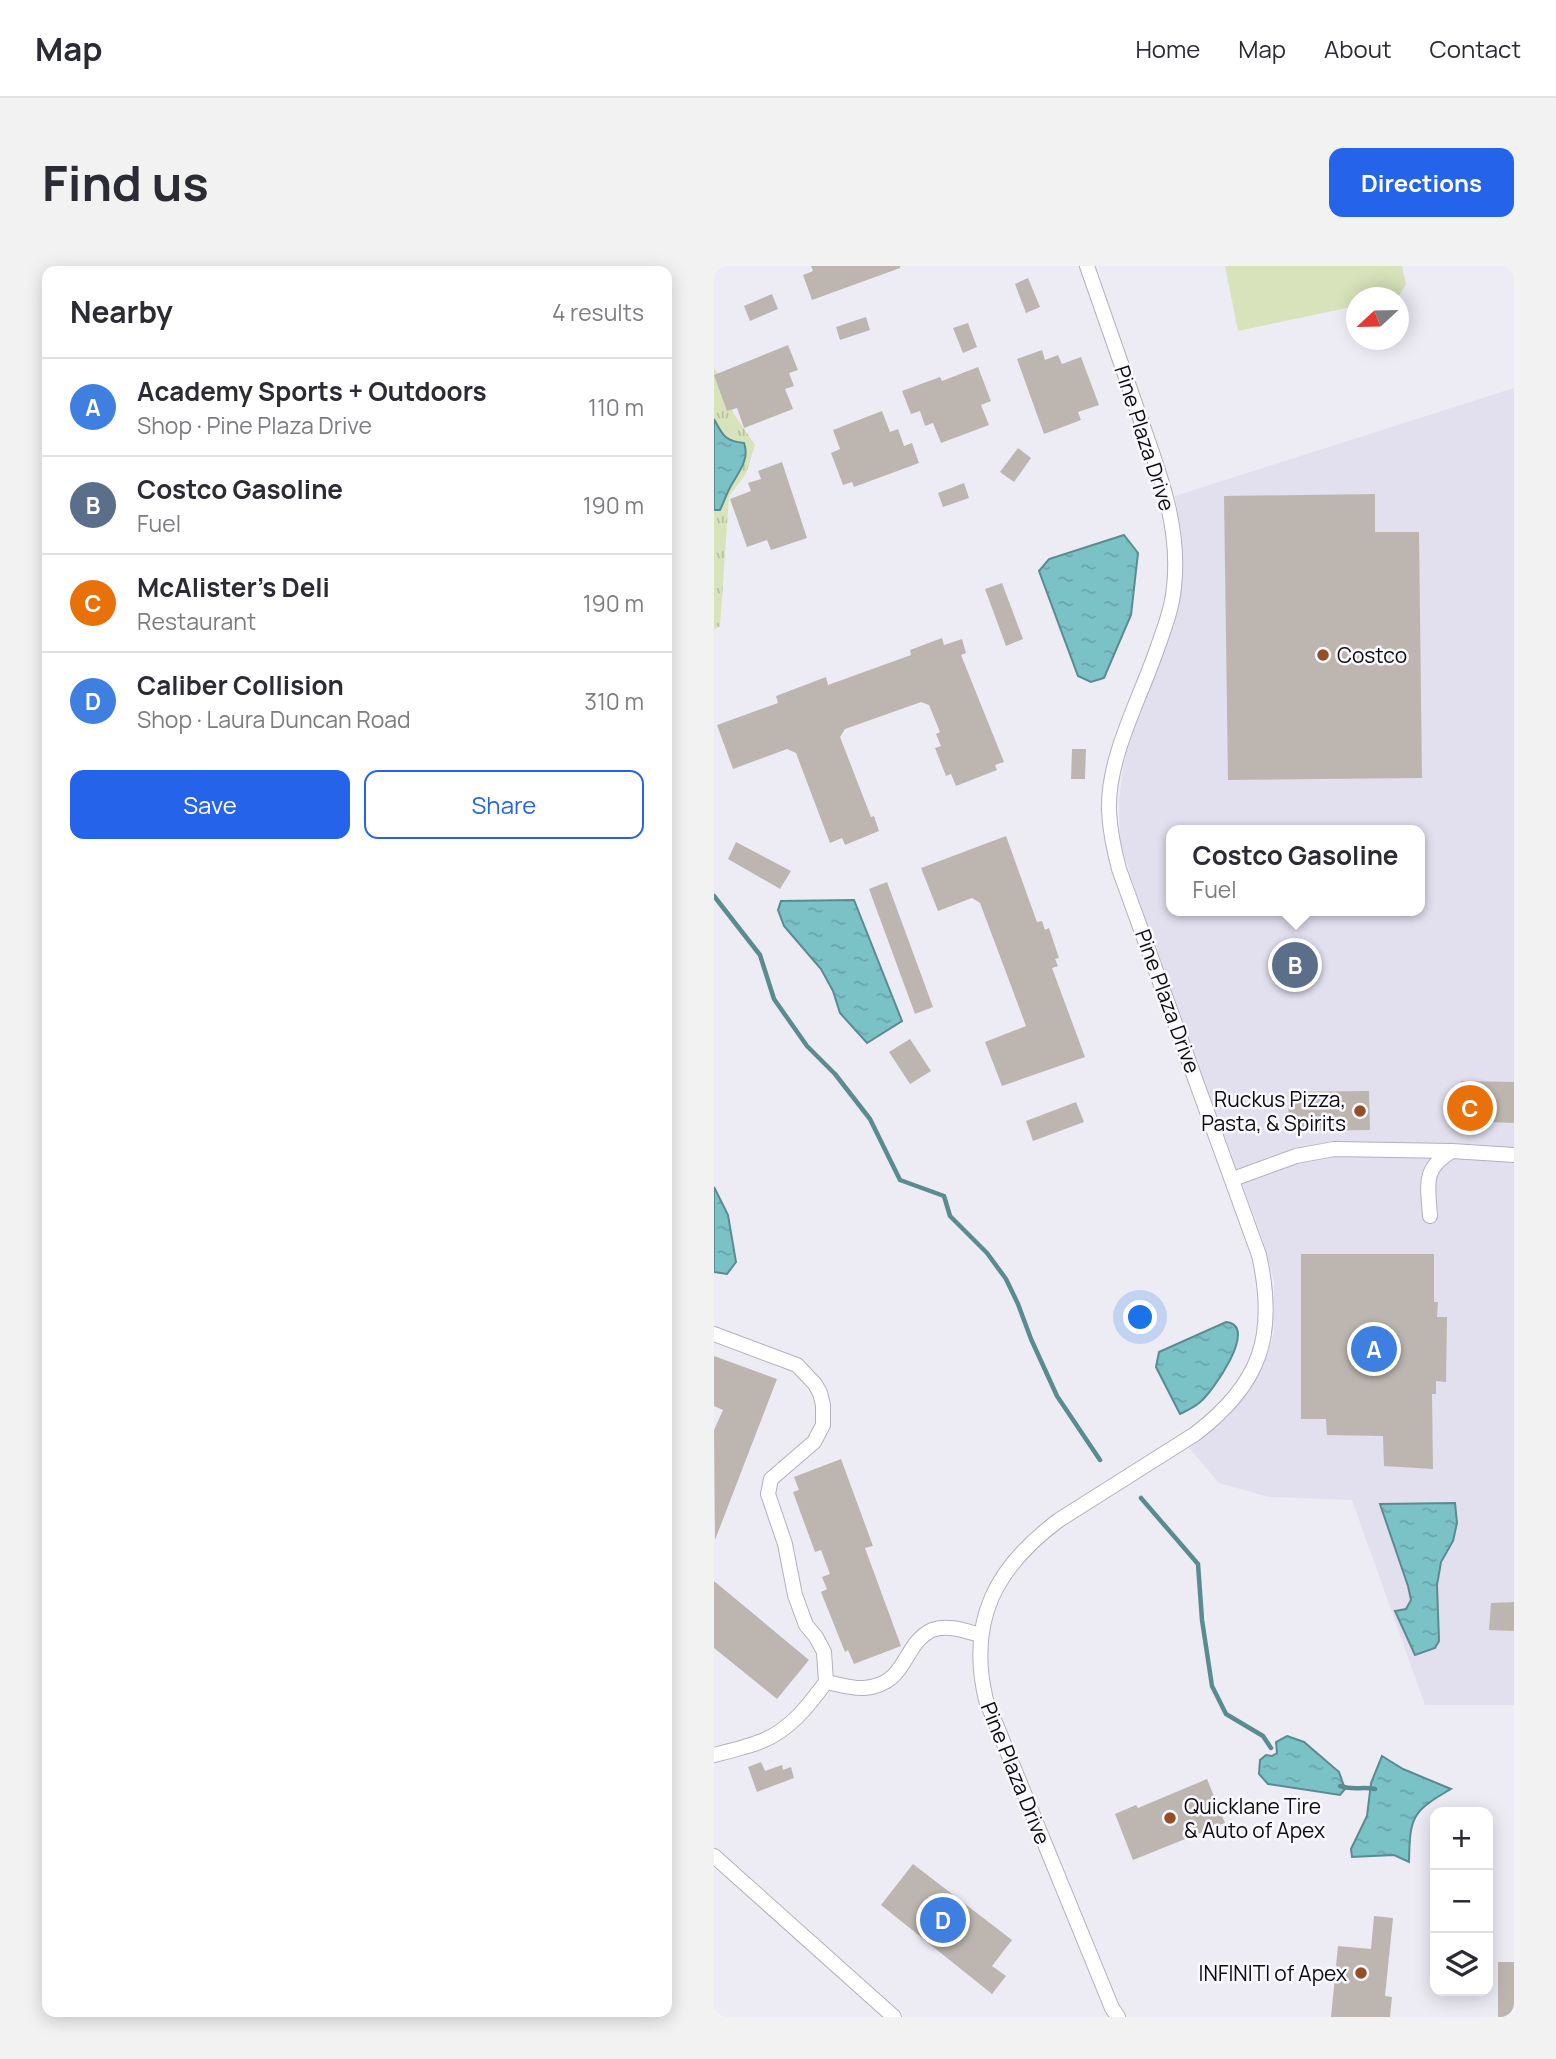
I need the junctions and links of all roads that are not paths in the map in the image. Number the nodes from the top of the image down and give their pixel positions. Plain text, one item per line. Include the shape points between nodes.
1 (1087, 266) edge
2 (1452, 1151) junction
3 (1514, 1156) edge
4 (1233, 1179) junction
5 (1430, 1216) dead end
6 (714, 1334) edge
7 (981, 1635) junction
8 (826, 1682) junction
9 (714, 1755) edge
10 (714, 1856) edge
11 (894, 2017) edge
12 (1118, 2017) edge

1 - 4 street, Pine Plaza Drive via 1160,478 1174,526 1176,570 1171,607 1112,775 1113,847
2 - 3 street
2 - 4 street via 1334,1149 1296,1156
2 - 5 street via 1434,1164 1430,1174
4 - 7 street, Pine Plaza Drive via 1266,1286 1267,1316 1250,1377 1233,1402 1205,1427 1059,1520 1025,1548 999,1582
6 - 8 street via 797,1365 820,1393 823,1425 814,1442 771,1479 768,1494 785,1544 795,1595 806,1625 824,1652
7 - 8 street via 949,1628 933,1630 890,1680 861,1689
7 - 12 street, Pine Plaza Drive via 980,1668 986,1700
8 - 9 street via 782,1730 763,1741
10 - 11 street

